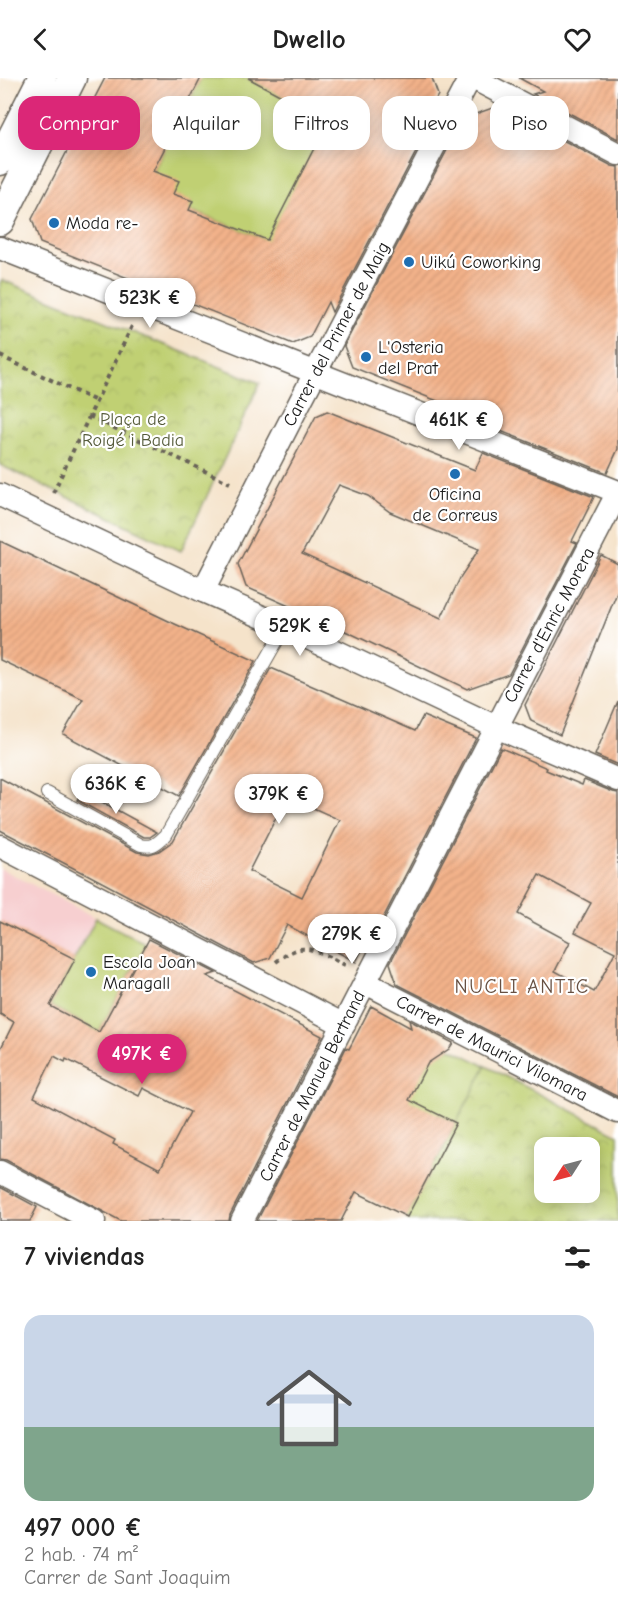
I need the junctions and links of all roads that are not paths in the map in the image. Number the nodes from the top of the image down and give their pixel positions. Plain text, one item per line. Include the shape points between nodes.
1 (42, 78) edge
2 (72, 78) edge
3 (471, 78) edge
4 (618, 154) edge
5 (0, 161) edge
6 (0, 221) edge
7 (0, 248) edge
8 (315, 373) junction
9 (0, 495) edge
10 (616, 499) edge
11 (203, 591) junction
12 (285, 627) junction
13 (496, 727) junction
14 (618, 780) edge
15 (47, 793) dead end
16 (0, 846) edge
17 (359, 976) junction
18 (345, 1025) junction
19 (618, 1112) edge
20 (0, 1172) edge
21 (94, 1221) edge
22 (242, 1221) edge

1 - 5 street
2 - 6 street
3 - 4 street
3 - 8 street, Carrer del Primer de Maig
7 - 8 street
8 - 10 street
8 - 11 street, Carrer del Primer de Maig
9 - 11 street
10 - 13 street, Carrer d'Enric Morera
11 - 12 street
12 - 13 street
12 - 15 lane via 166,835 157,844 141,845
13 - 14 street
13 - 17 street, Carrer de Manuel Bertrand
16 - 18 street
17 - 18 street, Carrer de Manuel Bertrand
17 - 19 street, Carrer de Maurici Vilomara
18 - 22 street, Carrer de Manuel Bertrand
20 - 21 street

